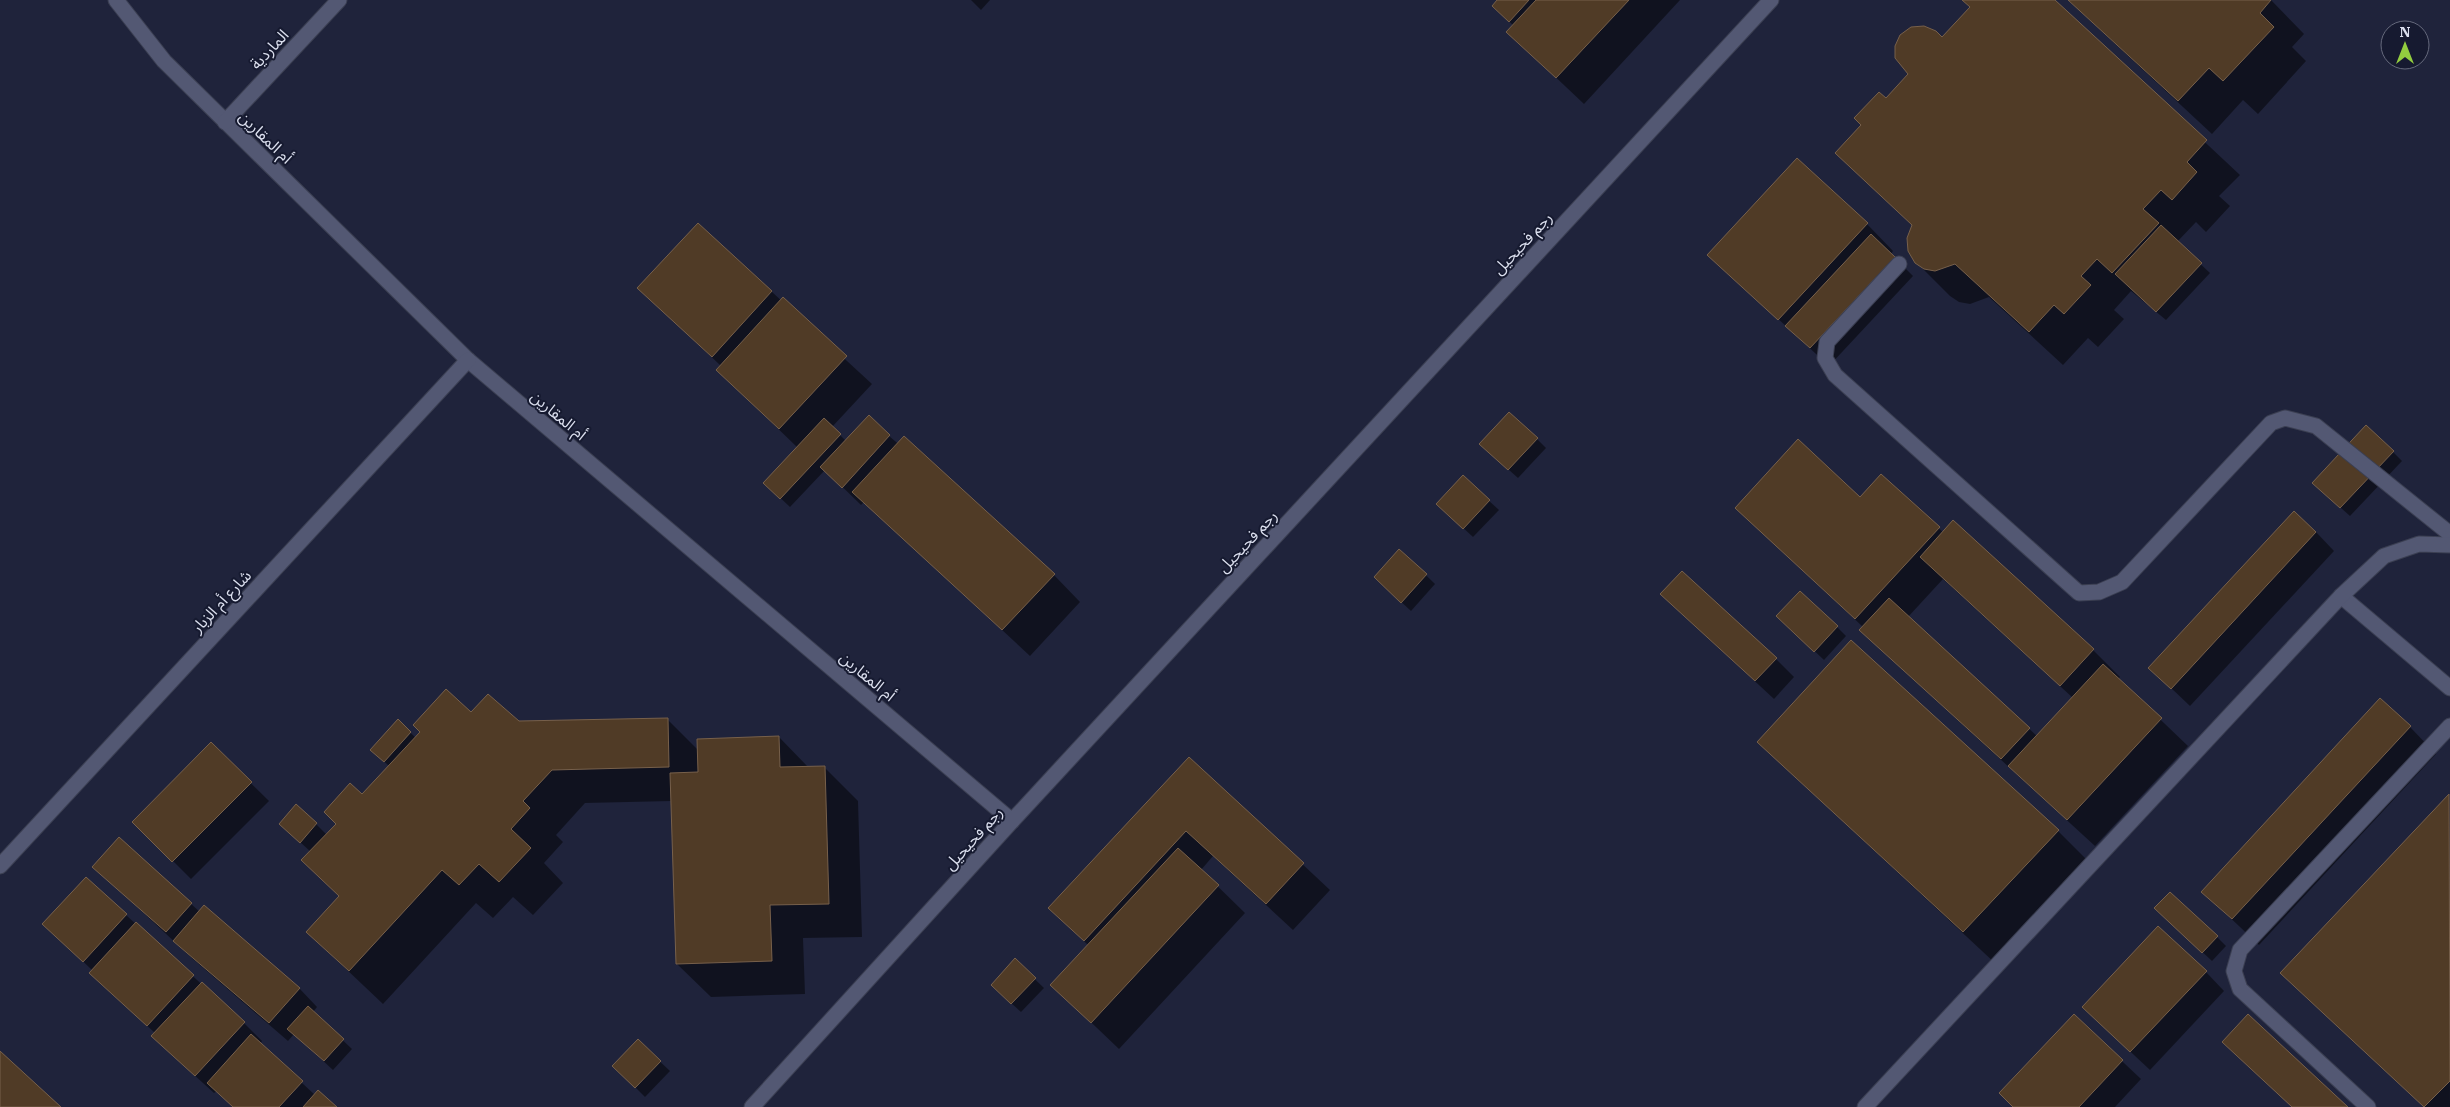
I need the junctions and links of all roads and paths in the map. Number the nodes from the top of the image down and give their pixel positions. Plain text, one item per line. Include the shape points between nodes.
1 (116, 0) edge
2 (339, 0) edge
3 (1767, 1) edge
4 (225, 122) junction
5 (1899, 264) dead end
6 (468, 360) junction
7 (2450, 534) edge
8 (2450, 545) edge
9 (2341, 596) junction
10 (2450, 688) edge
11 (2450, 726) edge
12 (1012, 821) junction
13 (0, 866) edge
14 (752, 1107) edge
15 (1865, 1107) edge
16 (2368, 1107) edge

1 - 4 street, أم المقارين via 164,61
2 - 4 street, الماردية
3 - 12 street, رجم فحيحيل
4 - 6 street, أم المقارين
5 - 7 street via 1827,342 1825,358 1835,375 2079,593 2099,592 2122,582 2270,423 2285,418 2316,426
6 - 12 street, أم المقارين
6 - 13 street, شارع أم الزبار
8 - 9 street via 2419,544 2384,556
9 - 10 street
9 - 15 street
11 - 16 street via 2240,950 2234,970 2240,989
12 - 14 street, رجم فحيحيل

